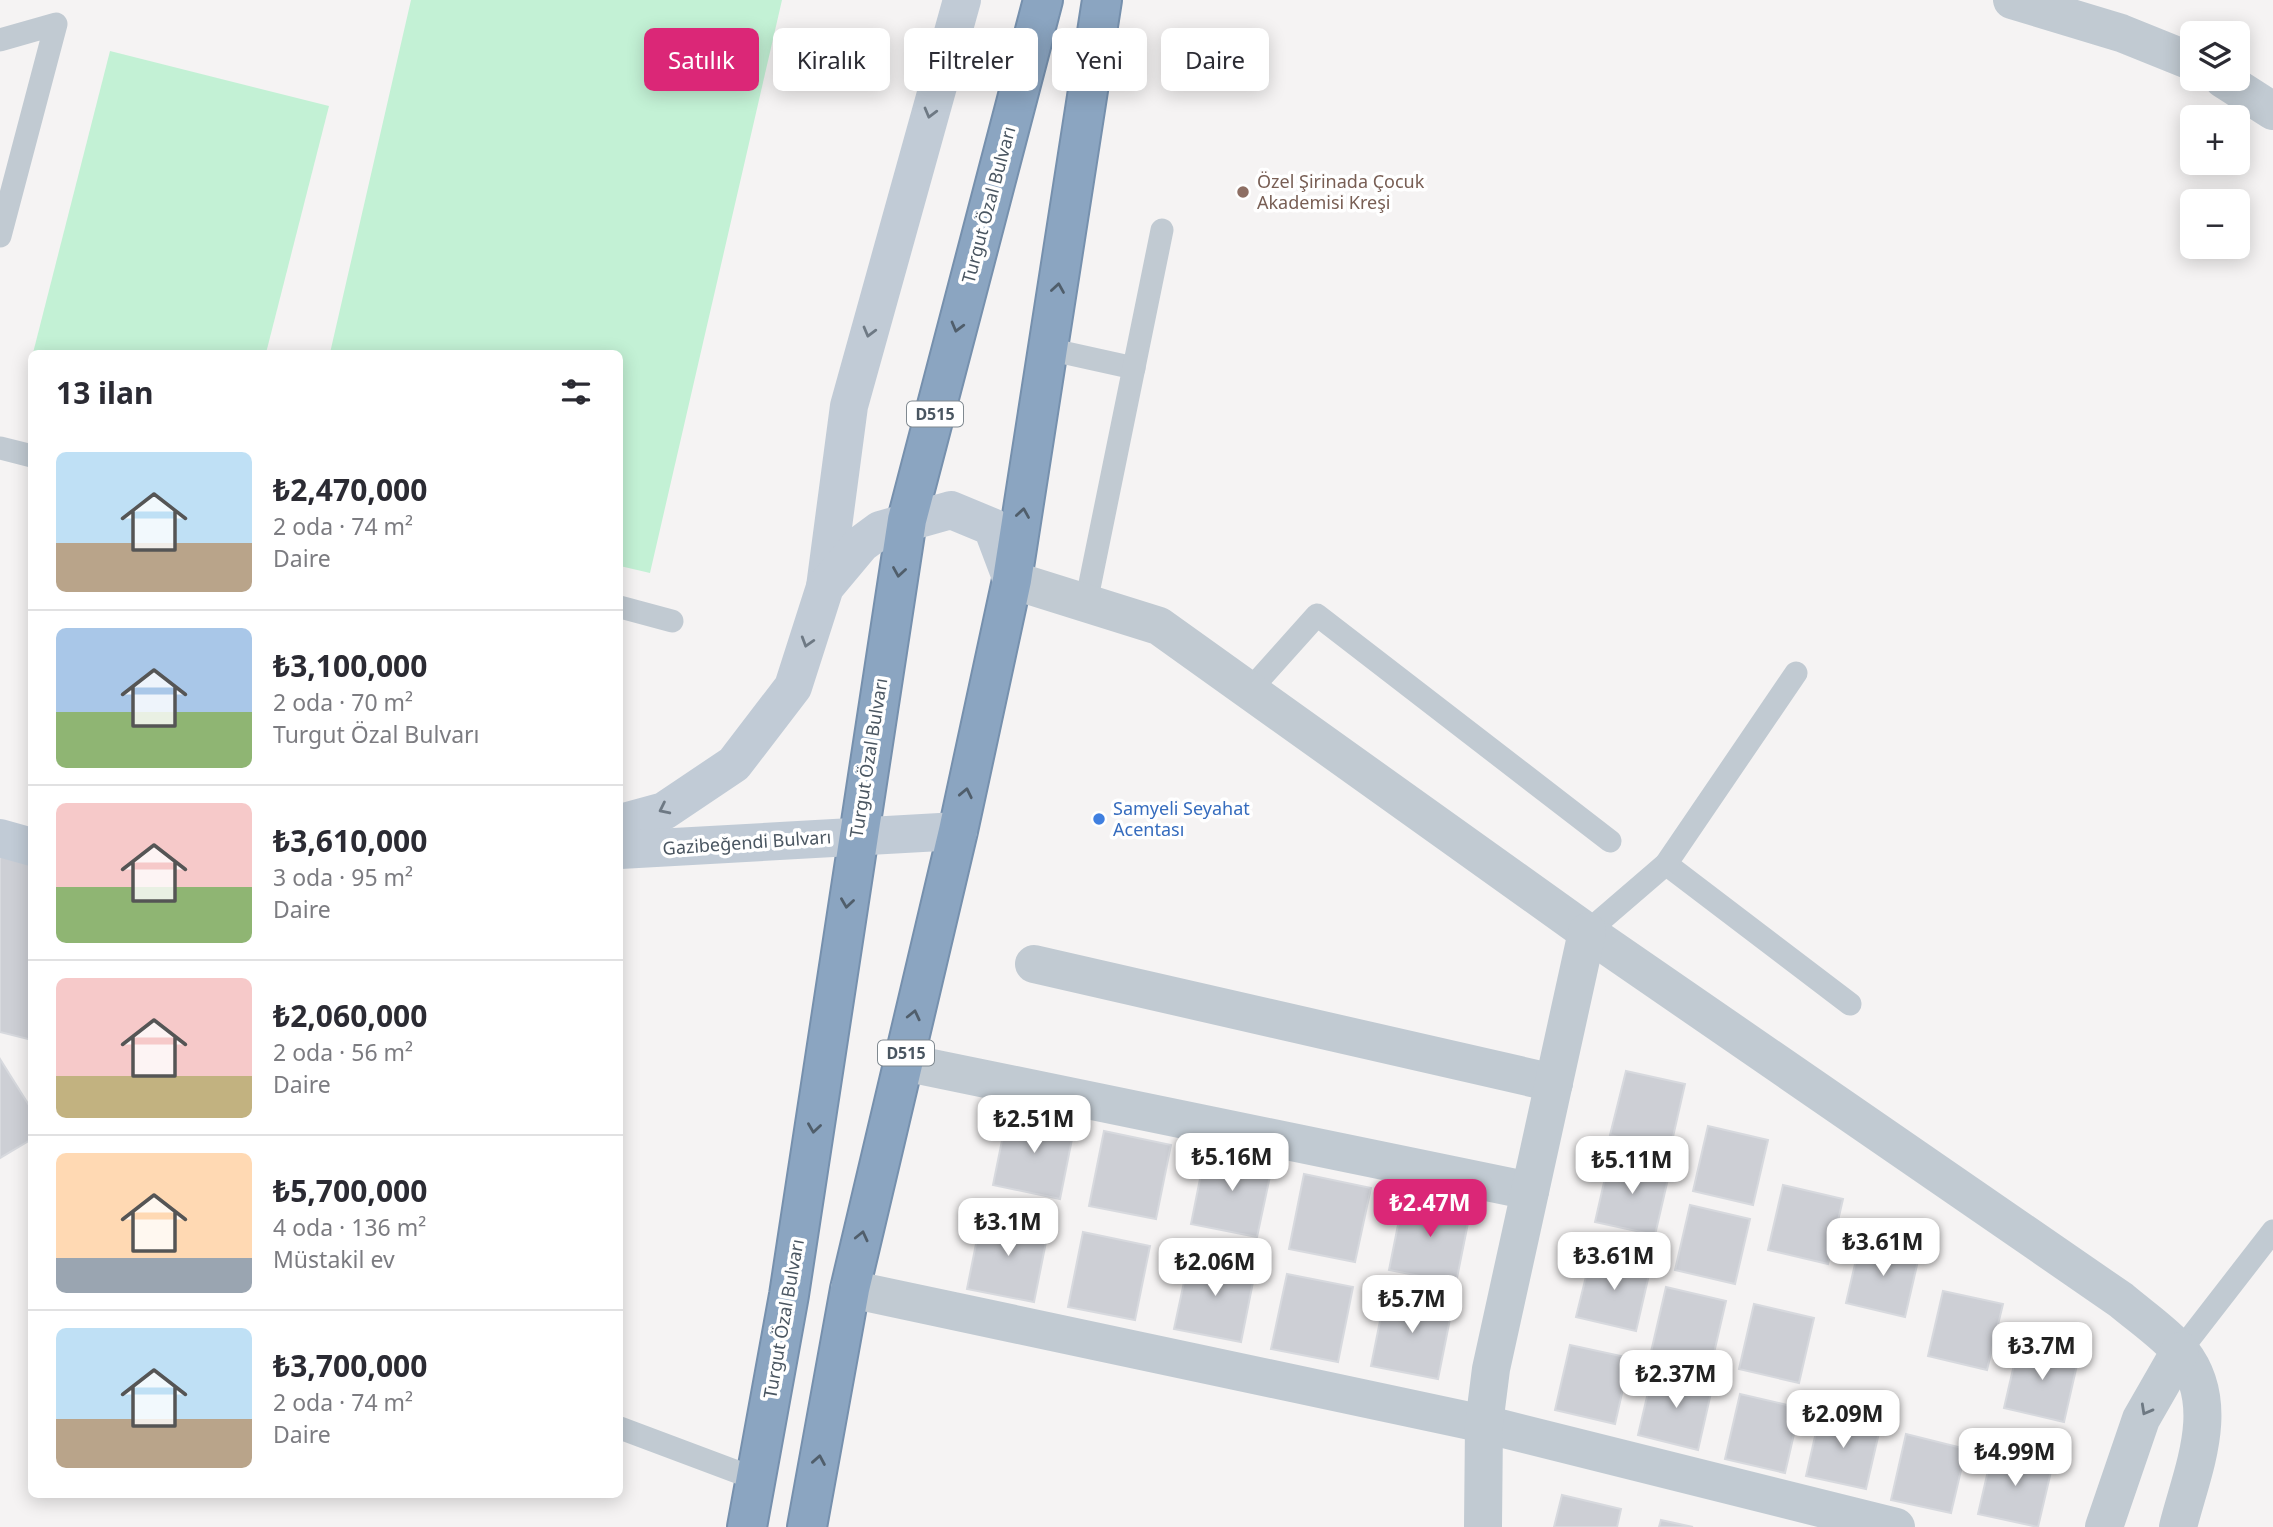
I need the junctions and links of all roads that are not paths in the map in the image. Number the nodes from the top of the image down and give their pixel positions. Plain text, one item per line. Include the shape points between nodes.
1 (961, 0) edge
2 (1043, 0) edge
3 (1102, 0) edge
4 (2012, 0) edge
5 (0, 40) edge
6 (2180, 57) edge
7 (2242, 91) edge
8 (2273, 111) edge
9 (1162, 230) dead end
10 (0, 236) edge
11 (1048, 349) junction
12 (1134, 368) junction
13 (0, 447) edge
14 (28, 455) edge
15 (907, 520) junction
16 (1012, 580) junction
17 (825, 587) junction
18 (1086, 603) junction
19 (623, 608) edge
20 (672, 621) dead end
21 (1796, 673) dead end
22 (1248, 691) junction
23 (623, 822) edge
24 (958, 831) junction
25 (857, 835) junction
26 (0, 838) edge
27 (1611, 841) dead end
28 (28, 846) edge
29 (623, 850) edge
30 (1666, 864) junction
31 (1587, 932) junction
32 (1034, 964) dead end
33 (1850, 1004) dead end
34 (903, 1062) junction
35 (1554, 1083) junction
36 (1530, 1191) junction
37 (2273, 1231) edge
38 (850, 1289) junction
39 (2180, 1351) junction
40 (1484, 1423) junction
41 (623, 1429) edge
42 (756, 1479) junction
43 (747, 1527) edge
44 (807, 1527) edge
45 (1483, 1527) edge
46 (1896, 1527) edge
47 (2104, 1527) edge
48 (2178, 1527) edge

1 -> 17 street via 849,406
2 -> 15 highway, Turgut Özal Bulvarı / D515
11 -> 3 highway, D515
4 - 6 street via 2122,33
5 - 10 lane via 56,24
7 - 8 street
9 - 12 lane
11 - 12 lane
16 -> 11 highway, D515
12 - 18 lane
13 - 14 lane
15 - 16 street, Gazibeğendi Bulvarı via 951,510 992,527
15 - 17 street, Gazibeğendi Bulvarı via 880,530 861,544
15 -> 25 highway, Turgut Özal Bulvarı / D515
16 - 18 street
24 -> 16 highway, D515
17 -> 23 street, Gazibeğendi Bulvarı via 793,687 734,764 664,811
18 - 22 street via 1159,626
19 - 20 lane
21 - 30 lane
22 - 27 lane via 1317,615
22 - 31 street
24 - 25 street, Gazibeğendi Bulvarı
34 -> 24 highway, D515
25 - 29 street, Gazibeğendi Bulvarı via 771,844
25 -> 42 highway, Turgut Özal Bulvarı / D515 via 789,1295
26 - 28 street
30 - 31 lane
30 - 33 lane
31 - 35 street
31 - 39 street via 2122,1300
32 - 35 street
34 - 36 street
38 -> 34 highway, D515
35 - 36 street
36 - 40 street via 1491,1369
37 - 39 lane
38 - 40 street
44 -> 38 highway, D515
39 -> 47 street via 2141,1419
39 - 48 street via 2193,1369 2204,1404 2203,1429
40 - 45 street
40 - 46 street
41 - 42 lane
42 - 43 highway, Turgut Özal Bulvarı / D515

